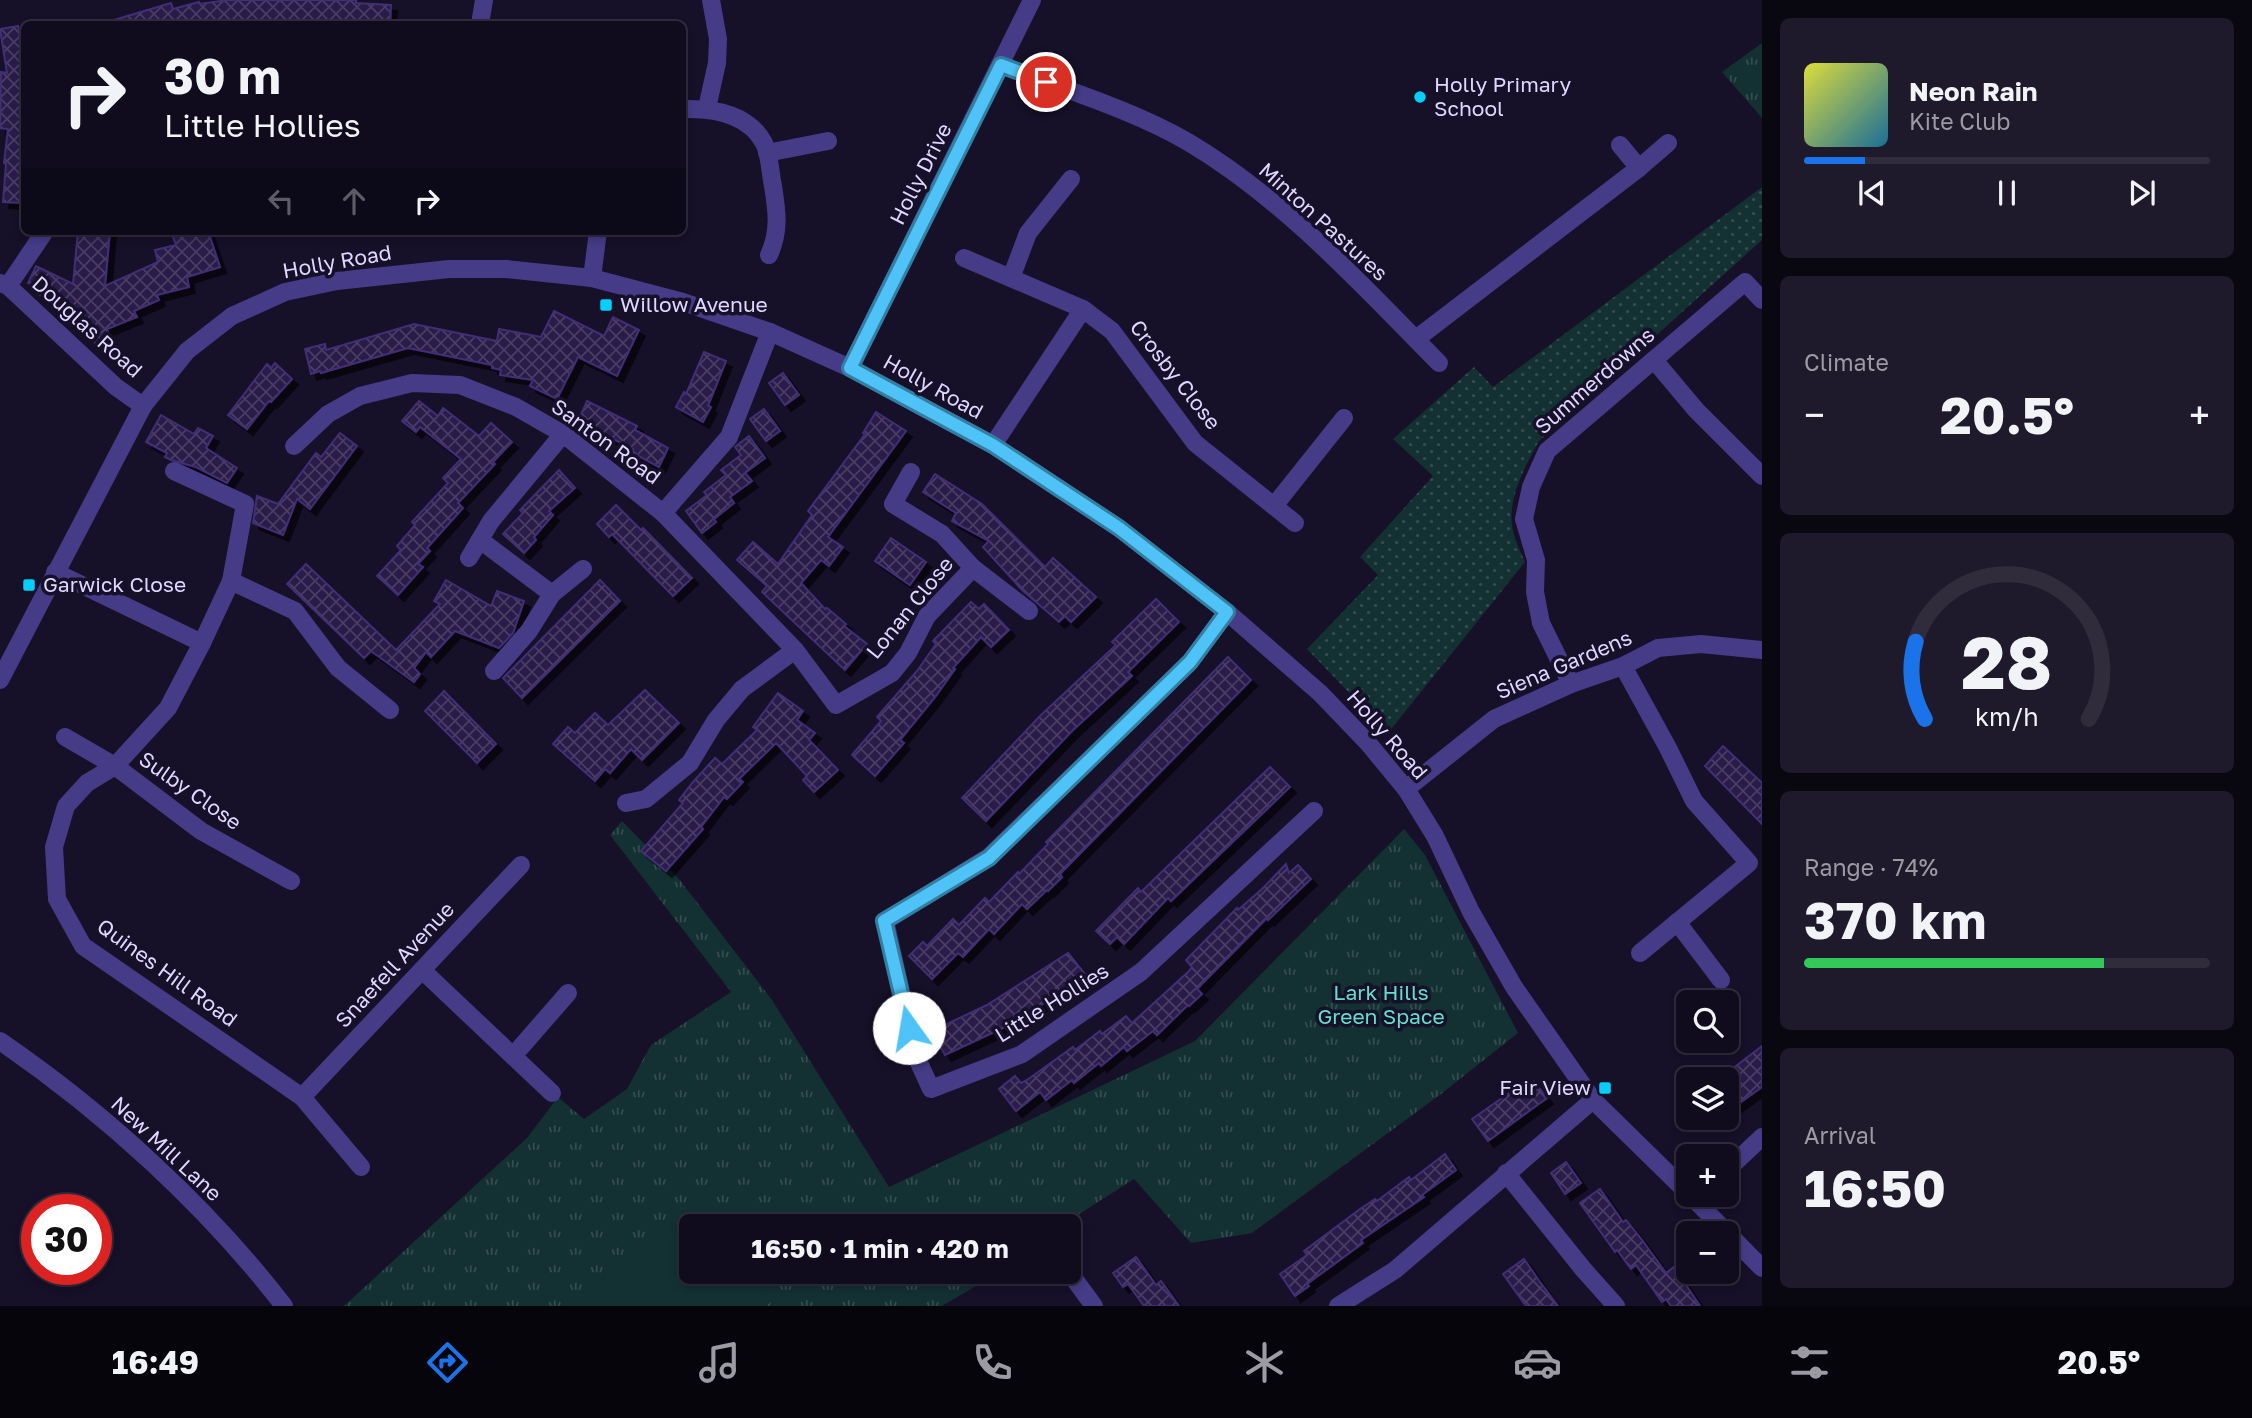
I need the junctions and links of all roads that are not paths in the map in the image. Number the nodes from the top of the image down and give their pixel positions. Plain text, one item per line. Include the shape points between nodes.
1 (484, 0) edge
2 (711, 0) edge
3 (1032, 0) edge
4 (480, 21) edge
5 (1001, 65) junction
6 (707, 108) junction
7 (686, 109) edge
8 (828, 141) dead end
9 (1668, 144) dead end
10 (1620, 145) dead end
11 (767, 153) junction
12 (1639, 168) junction
13 (1071, 179) dead end
14 (41, 235) edge
15 (597, 235) edge
16 (769, 255) dead end
17 (964, 258) dead end
18 (592, 278) junction
19 (1011, 278) junction
20 (4, 285) edge
21 (1762, 300) edge
22 (1083, 309) junction
23 (771, 332) junction
24 (1416, 339) junction
25 (1654, 360) junction
26 (1439, 363) dead end
27 (850, 368) junction
28 (143, 406) junction
29 (1345, 418) dead end
30 (562, 434) junction
31 (993, 445) junction
32 (294, 446) dead end
33 (174, 471) dead end
34 (911, 472) dead end
35 (1762, 476) edge
36 (1274, 506) junction
37 (663, 513) junction
38 (1295, 523) dead end
39 (480, 540) junction
40 (469, 558) dead end
41 (974, 568) junction
42 (583, 569) dead end
43 (55, 572) junction
44 (231, 580) junction
45 (552, 594) junction
46 (1029, 611) dead end
47 (1227, 612) junction
48 (202, 643) junction
49 (795, 650) junction
50 (1762, 650) edge
51 (1623, 666) junction
52 (494, 671) dead end
53 (0, 681) edge
54 (1570, 684) junction
55 (835, 705) joint
56 (390, 710) dead end
57 (65, 737) dead end
58 (115, 766) junction
59 (1406, 789) junction
60 (626, 803) dead end
61 (1314, 811) dead end
62 (521, 864) dead end
63 (291, 881) dead end
64 (1677, 922) junction
65 (1640, 953) dead end
66 (422, 970) junction
67 (1721, 980) dead end
68 (568, 993) dead end
69 (0, 1041) edge
70 (513, 1056) junction
71 (552, 1093) dead end
72 (302, 1097) junction
73 (1592, 1100) junction
74 (1762, 1138) edge
75 (1739, 1159) edge
76 (361, 1167) dead end
77 (1506, 1173) junction
78 (1676, 1178) edge
79 (1705, 1207) edge
80 (1762, 1268) edge
81 (1078, 1284) edge
82 (1351, 1303) edge
83 (284, 1306) edge
84 (1094, 1306) edge
85 (1616, 1306) edge

1 - 4 street
2 - 6 street via 718,39
3 - 5 street, Holly Drive
5 - 24 street, Minton Pastures via 1158,126 1229,169 1290,217
5 - 27 street, Holly Drive
6 - 7 street
6 - 11 street via 743,120
8 - 11 street
9 - 12 street
10 - 12 street
11 - 16 street via 778,215
12 - 24 street
13 - 19 street via 1028,233
14 - 20 street
15 - 18 street
17 - 19 street, Crosby Close
18 - 23 street, Holly Road
18 - 28 street, Holly Road via 506,268 449,269 337,281 285,292 232,316 187,351
19 - 22 street, Crosby Close
20 - 28 street, Douglas Road
21 - 25 street, Summerdowns via 1745,282
22 - 31 street
22 - 36 street, Crosby Close via 1112,331 1195,443
23 - 27 street, Holly Road
23 - 37 street, Santon Road via 729,437
24 - 26 street, Minton Pastures
25 - 35 street
25 - 54 street, Summerdowns via 1547,451 1531,487 1524,519 1536,560 1535,592 1541,623
27 - 31 street, Holly Road
28 - 43 street, Holly Road
29 - 36 street
30 - 32 street, Santon Road via 516,407 460,385 412,383 360,396 328,414
30 - 37 street, Santon Road
30 - 39 street
31 - 47 street, Holly Road via 1119,528
33 - 44 street, Quines Hill Road via 245,504
34 - 41 street, Lonan Close via 893,504 942,534
36 - 38 street, Crosby Close
37 - 49 street, Santon Road
39 - 40 street
39 - 45 street
41 - 46 street
41 - 55 street, Lonan Close via 927,616 892,673
42 - 45 street
43 - 48 street
43 - 53 street, Holly Road
44 - 48 street, Quines Hill Road
44 - 56 street via 295,611 338,668
45 - 52 street via 529,631
47 - 59 street, Holly Road via 1320,693
47 - 61 street, Little Hollies via 1190,662 989,858 884,921 915,1054 931,1089 1022,1054 1141,972
48 - 58 street, Quines Hill Road via 168,708
49 - 55 street, Santon Road
49 - 60 street via 742,689 690,763 646,799
50 - 51 street, Siena Gardens via 1701,644 1658,648
51 - 54 street, Siena Gardens
51 - 64 street via 1694,801 1749,863
54 - 59 street, Siena Gardens via 1494,719
57 - 58 street, Sulby Close
58 - 63 street, Sulby Close via 201,831
58 - 72 street, Quines Hill Road via 87,783 66,806 54,847 57,899 83,946
59 - 73 street, Holly Road via 1514,987
62 - 66 street, Snaefell Avenue
64 - 65 street
64 - 67 street
66 - 70 street
66 - 72 street, Snaefell Avenue
68 - 70 street
69 - 83 street, New Mill Lane via 103,1118 178,1188
70 - 71 street
72 - 76 street, Quines Hill Road
73 - 77 street
73 - 78 street, Holly Road
74 - 75 street
77 - 82 street
77 - 85 street
79 - 80 street, Holly Road
81 - 84 street

